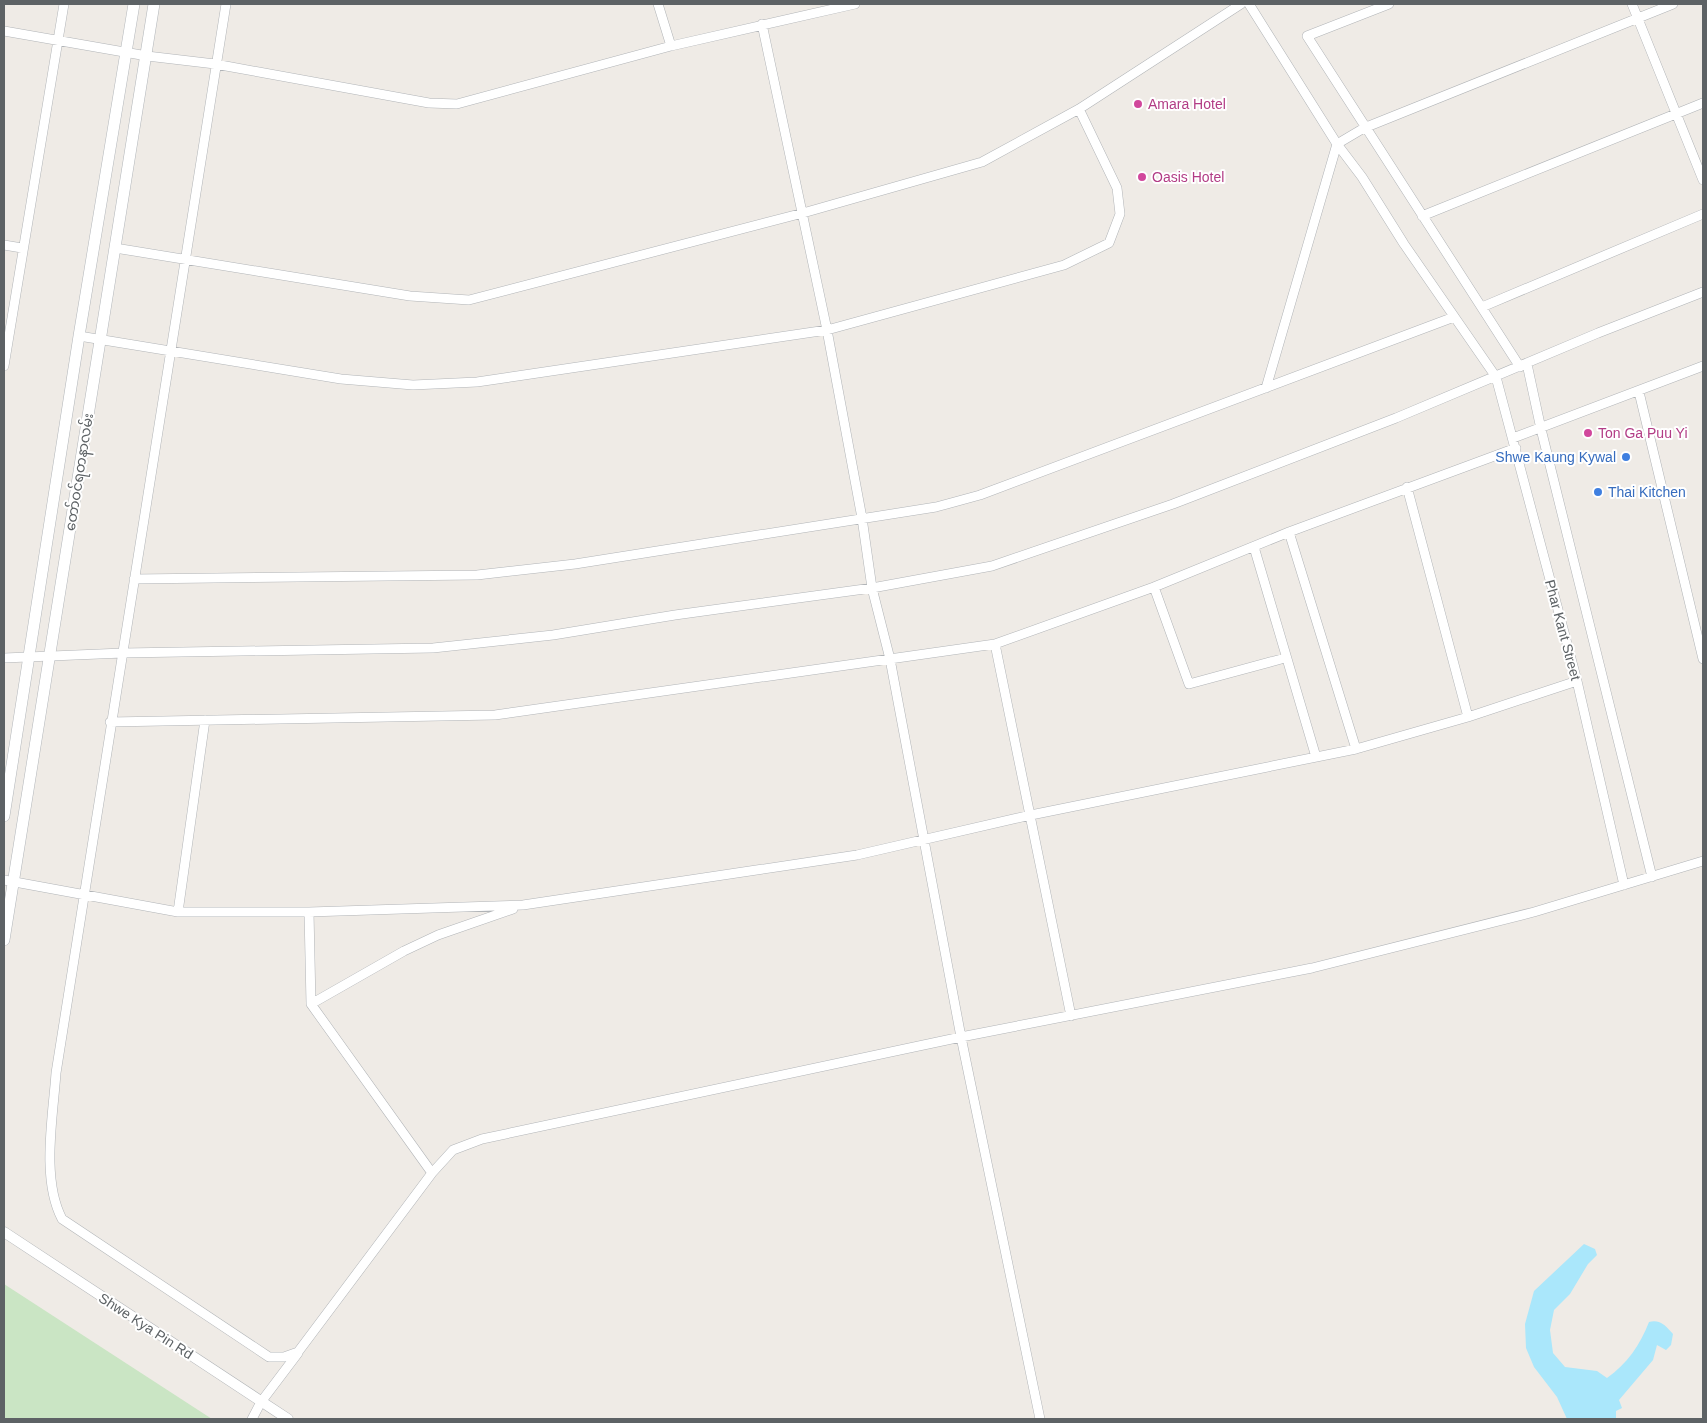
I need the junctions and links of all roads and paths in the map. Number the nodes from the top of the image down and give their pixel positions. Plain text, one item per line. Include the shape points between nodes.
1 (64, 4) edge
2 (134, 4) edge
3 (154, 4) edge
4 (226, 4) edge
5 (658, 4) edge
6 (855, 4) edge
7 (1241, 4) edge
8 (1249, 4) edge
9 (1389, 4) edge
10 (1632, 4) edge
11 (1673, 4) edge
12 (1638, 18) junction
13 (762, 24) junction
14 (4, 31) edge
15 (58, 39) junction
16 (671, 46) junction
17 (127, 51) junction
18 (147, 56) junction
19 (215, 64) junction
20 (1703, 103) edge
21 (1079, 109) junction
22 (1677, 113) junction
23 (1364, 128) junction
24 (1337, 144) junction
25 (1703, 180) edge
26 (803, 213) junction
27 (1703, 214) edge
28 (1422, 216) junction
29 (4, 245) edge
30 (22, 248) junction
31 (115, 248) junction
32 (185, 261) junction
33 (1703, 292) edge
34 (1482, 307) junction
35 (1454, 317) junction
36 (827, 330) junction
37 (79, 336) junction
38 (100, 339) junction
39 (170, 350) junction
40 (1523, 365) junction
41 (4, 366) edge
42 (1703, 366) edge
43 (1496, 377) junction
44 (1266, 388) junction
45 (1639, 392) junction
46 (1541, 429) junction
47 (1513, 438) junction
48 (1516, 448) junction
49 (1407, 487) junction
50 (862, 518) junction
51 (1289, 532) junction
52 (1254, 547) junction
53 (134, 579) junction
54 (1154, 587) junction
55 (872, 588) junction
56 (994, 644) junction
57 (123, 653) junction
58 (50, 656) junction
59 (29, 657) junction
60 (4, 658) edge
61 (1285, 658) junction
62 (890, 659) junction
63 (1703, 659) edge
64 (1577, 680) junction
65 (1468, 717) junction
66 (205, 720) junction
67 (110, 722) junction
68 (1356, 749) junction
69 (1316, 757) junction
70 (4, 816) edge
71 (1031, 816) junction
72 (925, 839) junction
73 (1703, 861) edge
74 (1652, 877) junction
75 (8, 881) edge
76 (1624, 885) junction
77 (85, 895) junction
78 (523, 905) junction
79 (178, 912) junction
80 (309, 912) junction
81 (4, 940) edge
82 (311, 1004) junction
83 (1071, 1016) junction
84 (961, 1037) junction
85 (432, 1173) junction
86 (4, 1232) edge
87 (298, 1352) junction
88 (261, 1402) junction
89 (252, 1419) edge
90 (288, 1419) edge
91 (1040, 1419) edge

1 - 15 street
2 - 17 main road, တော်ဝင်ရတနာလမ်း
3 - 18 main road, တော်ဝင်ရတနာလမ်း
4 - 19 street
5 - 16 street
6 - 13 street
7 - 21 street
8 - 24 street, Phar Kant Street
9 - 23 street via 1306,36
10 - 12 street
11 - 12 street
12 - 22 street
12 - 23 street
13 - 16 street
13 - 26 street
14 - 15 street
15 - 17 street
15 - 30 street
16 - 19 street via 457,104 429,103
17 - 18 street
17 - 37 main road, တော်ဝင်ရတနာလမ်း
18 - 19 street
18 - 31 main road, တော်ဝင်ရတနာလမ်း
19 - 32 street
20 - 22 street
21 - 26 street via 982,162
21 - 36 street via 1117,188 1120,214 1109,243 1064,265
22 - 25 street
22 - 28 street
23 - 24 street
23 - 28 street
24 - 35 street, Phar Kant Street
24 - 44 street
26 - 32 street via 468,300 410,296
26 - 36 street
27 - 34 street
28 - 34 street
29 - 30 street
30 - 41 street
31 - 32 street
31 - 38 main road, တော်ဝင်ရတနာလမ်း
32 - 39 street
33 - 40 street
34 - 40 street
35 - 43 street, Phar Kant Street
35 - 44 street
36 - 39 street via 478,382 413,385 341,380
36 - 50 street
37 - 38 street
37 - 59 main road, တော်ဝင်ရတနာလမ်း
38 - 39 street
38 - 58 main road, တော်ဝင်ရတနာလမ်း
39 - 53 street
40 - 43 street
40 - 46 street
42 - 45 street
43 - 47 street, Phar Kant Street
43 - 55 street via 1067,542 992,566
44 - 50 street via 980,495 936,507
45 - 46 street
45 - 63 street
46 - 47 street
46 - 74 street
47 - 48 street, Phar Kant Street
48 - 49 street
48 - 64 street, Phar Kant Street
49 - 51 street
49 - 65 street
50 - 53 street via 575,564 477,575
50 - 55 street
51 - 52 street
51 - 68 street
52 - 54 street
52 - 61 street
53 - 57 street
54 - 56 street
54 - 61 street via 1189,684
55 - 57 street via 553,635 433,648
55 - 62 street
56 - 62 street
56 - 71 street
57 - 58 street
57 - 67 street
58 - 59 street
58 - 75 main road, တော်ဝင်ရတနာလမ်း
59 - 60 street
59 - 70 main road, တော်ဝင်ရတနာလမ်း
61 - 69 street
62 - 66 street via 495,715
62 - 72 street
64 - 65 street
64 - 76 street, Phar Kant Street
65 - 68 street
66 - 67 street
66 - 79 street
67 - 77 street
68 - 69 street
69 - 71 street
71 - 72 street
71 - 83 street
72 - 78 street via 857,854
72 - 84 street
73 - 74 street
74 - 76 street
75 - 77 street
75 - 81 main road, တော်ဝင်ရတနာလမ်း
76 - 83 street via 1534,912 1312,968
77 - 79 street
77 - 87 street via 56,1073 51,1149 54,1204 62,1219 269,1357 284,1357
78 - 80 street
78 - 82 street via 438,935 378,964
79 - 80 street
80 - 82 street
82 - 85 street
83 - 84 street
84 - 85 street via 482,1140 453,1150
84 - 91 street
85 - 87 street
86 - 88 street, Shwe Kya Pin Rd
87 - 88 street
88 - 89 street
88 - 90 street, Shwe Kya Pin Rd

